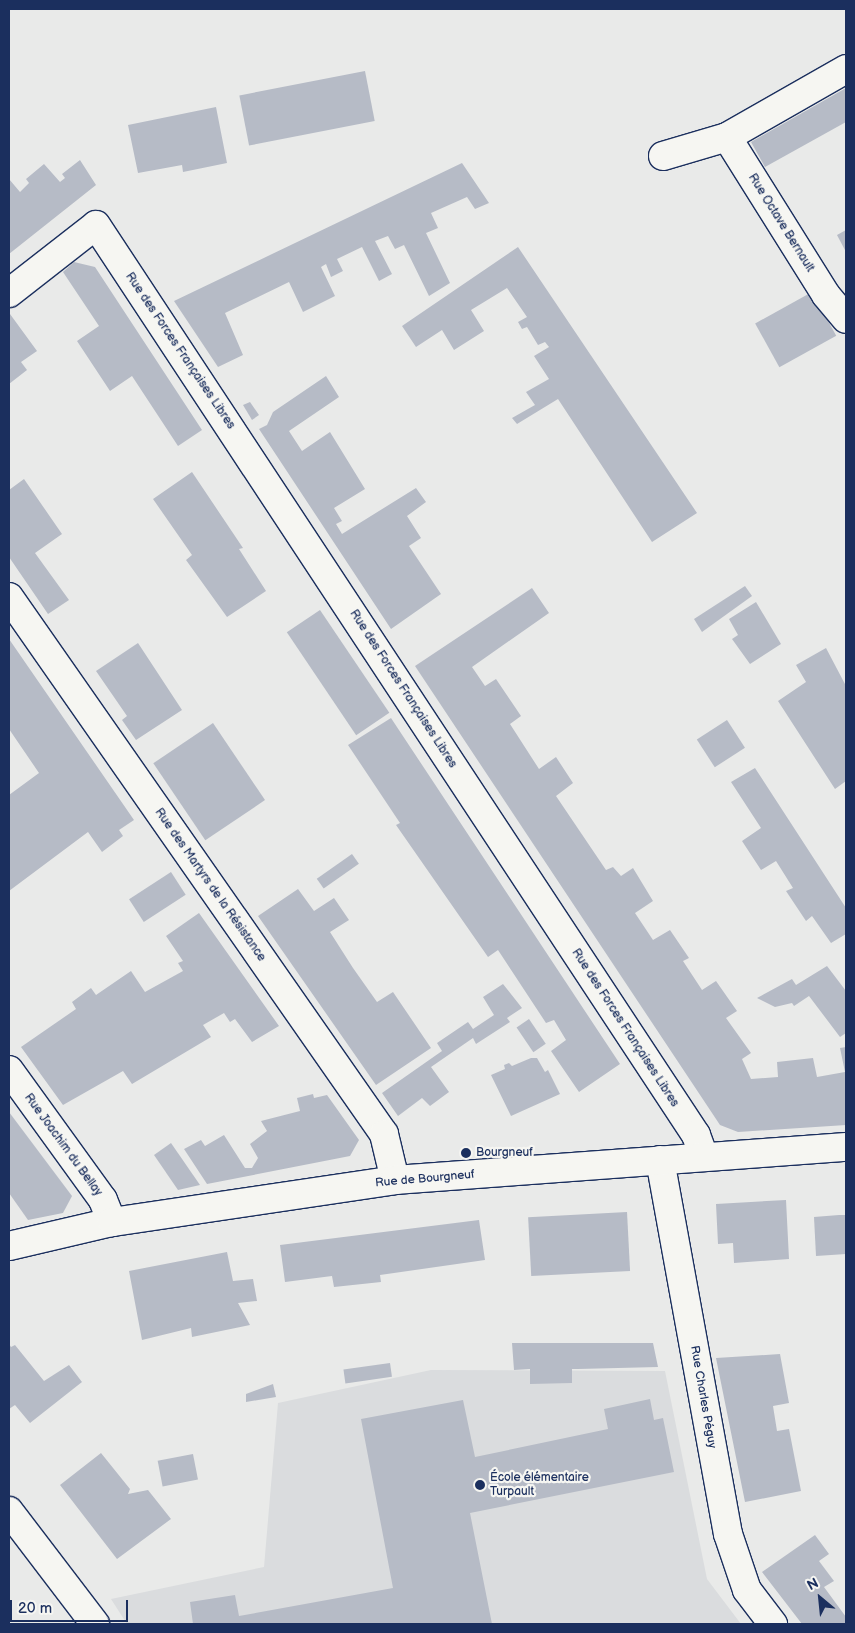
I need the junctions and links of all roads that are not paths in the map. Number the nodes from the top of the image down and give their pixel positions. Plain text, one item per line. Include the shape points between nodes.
1 (846, 69) edge
2 (727, 137) junction
3 (663, 156) dead end
4 (9, 294) edge
5 (844, 310) edge
6 (9, 597) edge
7 (9, 1070) edge
8 (846, 1146) edge
9 (704, 1157) junction
10 (660, 1160) junction
11 (396, 1180) junction
12 (112, 1222) junction
13 (9, 1246) edge
14 (9, 1511) edge
15 (95, 1624) edge
16 (773, 1624) edge

1 - 2 street
2 - 3 street
2 - 5 street, Rue Octave Bernault via 826,295
4 - 9 street, Rue des Forces Françaises Libres via 96,225 696,1136
6 - 11 street, Rue des Martyrs de la Résistance via 384,1134
7 - 12 street, Rue Joachim du Bellay via 103,1200
8 - 9 street, Rue de Bourgneuf
9 - 10 street, Rue de Bourgneuf
10 - 11 street, Rue de Bourgneuf
10 - 16 street, Rue Charles Péguy via 728,1534 747,1590
11 - 12 street, Rue de Bourgneuf
12 - 13 street, Rue de Bourgneuf
14 - 15 street

